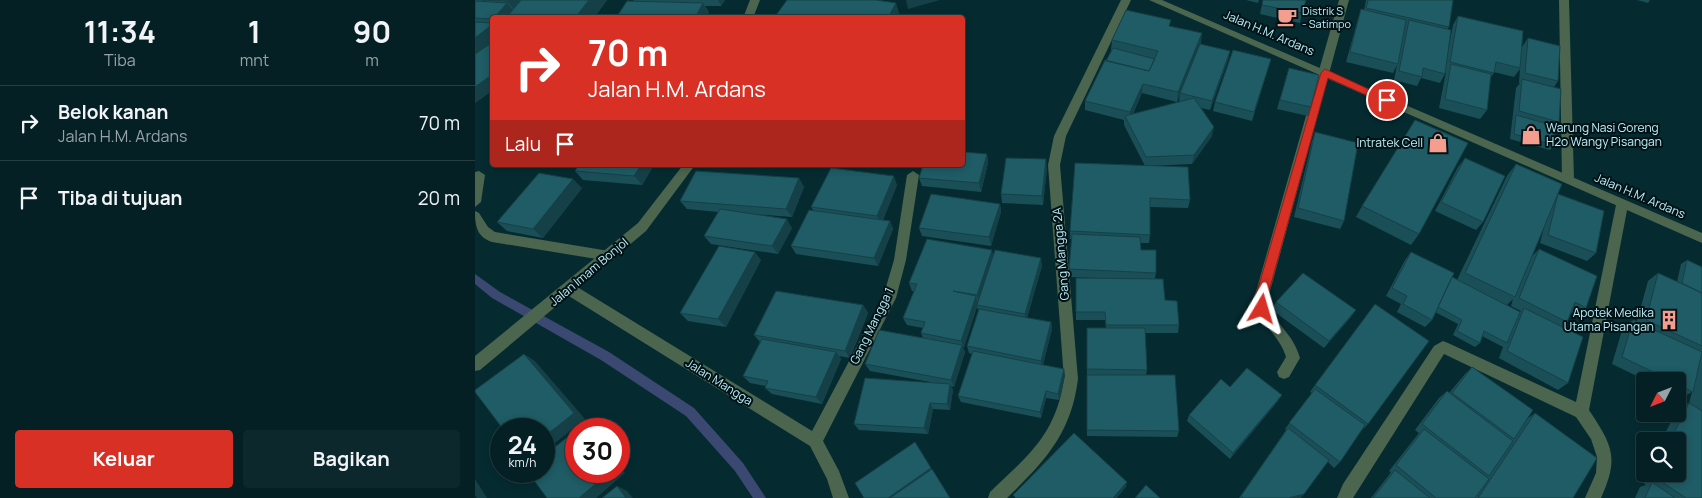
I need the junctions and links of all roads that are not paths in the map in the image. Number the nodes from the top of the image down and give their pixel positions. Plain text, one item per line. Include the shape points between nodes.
1 (755, 0) edge
2 (1126, 0) edge
3 (1154, 0) edge
4 (1343, 0) edge
5 (1564, 0) edge
6 (750, 15) edge
7 (1325, 73) junction
8 (688, 167) edge
9 (913, 174) dead end
10 (479, 175) dead end
11 (1568, 180) junction
12 (475, 202) edge
13 (1622, 205) junction
14 (475, 216) edge
15 (1702, 238) edge
16 (609, 256) junction
17 (569, 289) junction
18 (475, 365) edge
19 (1284, 372) dead end
20 (1581, 412) junction
21 (815, 441) junction
22 (841, 498) edge
23 (996, 498) edge
24 (1345, 498) edge
25 (1593, 498) edge

1 - 6 street
2 - 23 street, Gang Mangga 2A via 1056,150 1054,165 1071,379 1066,413 1057,432 1042,451
3 - 7 street, Jalan H.M. Ardans
4 - 7 street
5 - 11 street
7 - 11 street, Jalan H.M. Ardans
7 - 19 street via 1260,302 1264,314 1291,346 1293,358
8 - 16 street, Jalan Imam Bonjol via 642,228
9 - 21 street, Gang Mangga 1 via 900,260 889,298
10 - 12 street
11 - 13 street, Jalan H.M. Ardans
13 - 15 street, Jalan H.M. Ardans
13 - 20 street
14 - 16 street via 483,231 492,237
16 - 17 street, Jalan Imam Bonjol
17 - 18 street, Jalan Imam Bonjol
17 - 21 street, Jalan Mangga
20 - 24 street via 1454,351 1441,348
20 - 25 street via 1597,435 1605,457 1604,474
21 - 22 street, Jalan Mangga via 834,476

